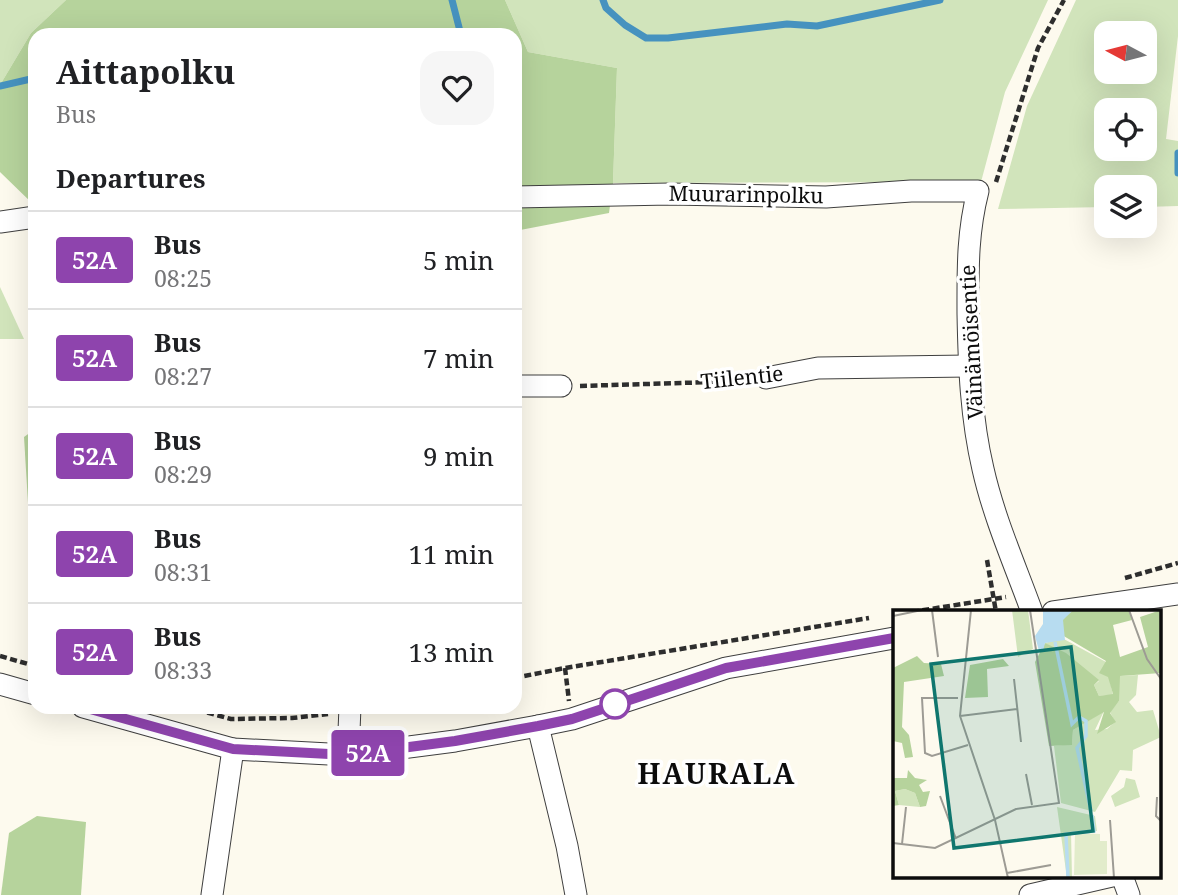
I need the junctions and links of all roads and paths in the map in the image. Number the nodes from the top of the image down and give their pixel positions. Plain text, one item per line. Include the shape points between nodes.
1 (1064, 0) edge
2 (978, 191) junction
3 (522, 197) edge
4 (28, 218) edge
5 (0, 222) edge
6 (969, 366) junction
7 (766, 378) joint
8 (522, 386) edge
9 (561, 386) joint
10 (1178, 594) edge
11 (993, 599) dead end
12 (996, 610) edge
13 (1032, 610) edge
14 (1060, 610) edge
15 (881, 616) dead end
16 (893, 638) edge
17 (0, 656) edge
18 (28, 664) edge
19 (565, 668) junction
20 (522, 676) edge
21 (0, 684) edge
22 (28, 692) edge
23 (108, 714) edge
24 (213, 714) edge
25 (321, 714) edge
26 (350, 714) edge
27 (572, 719) junction
28 (538, 726) junction
29 (233, 749) junction
30 (348, 755) junction
31 (1103, 878) edge
32 (1123, 878) edge
33 (212, 895) edge
34 (576, 895) edge
35 (1030, 895) edge
36 (1129, 895) edge

1 - 2 path via 1038,48 994,187
2 - 3 street, Muurarinpolku via 826,197
2 - 6 street, Väinämöisentie via 968,247
4 - 5 street
6 - 7 street, Tiilentie via 818,368
6 - 13 street, Väinämöisentie via 983,469
7 - 9 path, Tiilentie via 735,383
8 - 9 street
10 - 14 street
11 - 12 path
15 - 19 path
16 - 27 street via 726,668
17 - 18 path
19 - 20 path
19 - 27 path
21 - 22 street
23 - 29 street
24 - 25 path via 231,719
26 - 30 street
27 - 28 street
28 - 30 street
28 - 34 street
29 - 30 street
29 - 33 street
31 - 35 street
32 - 36 street

